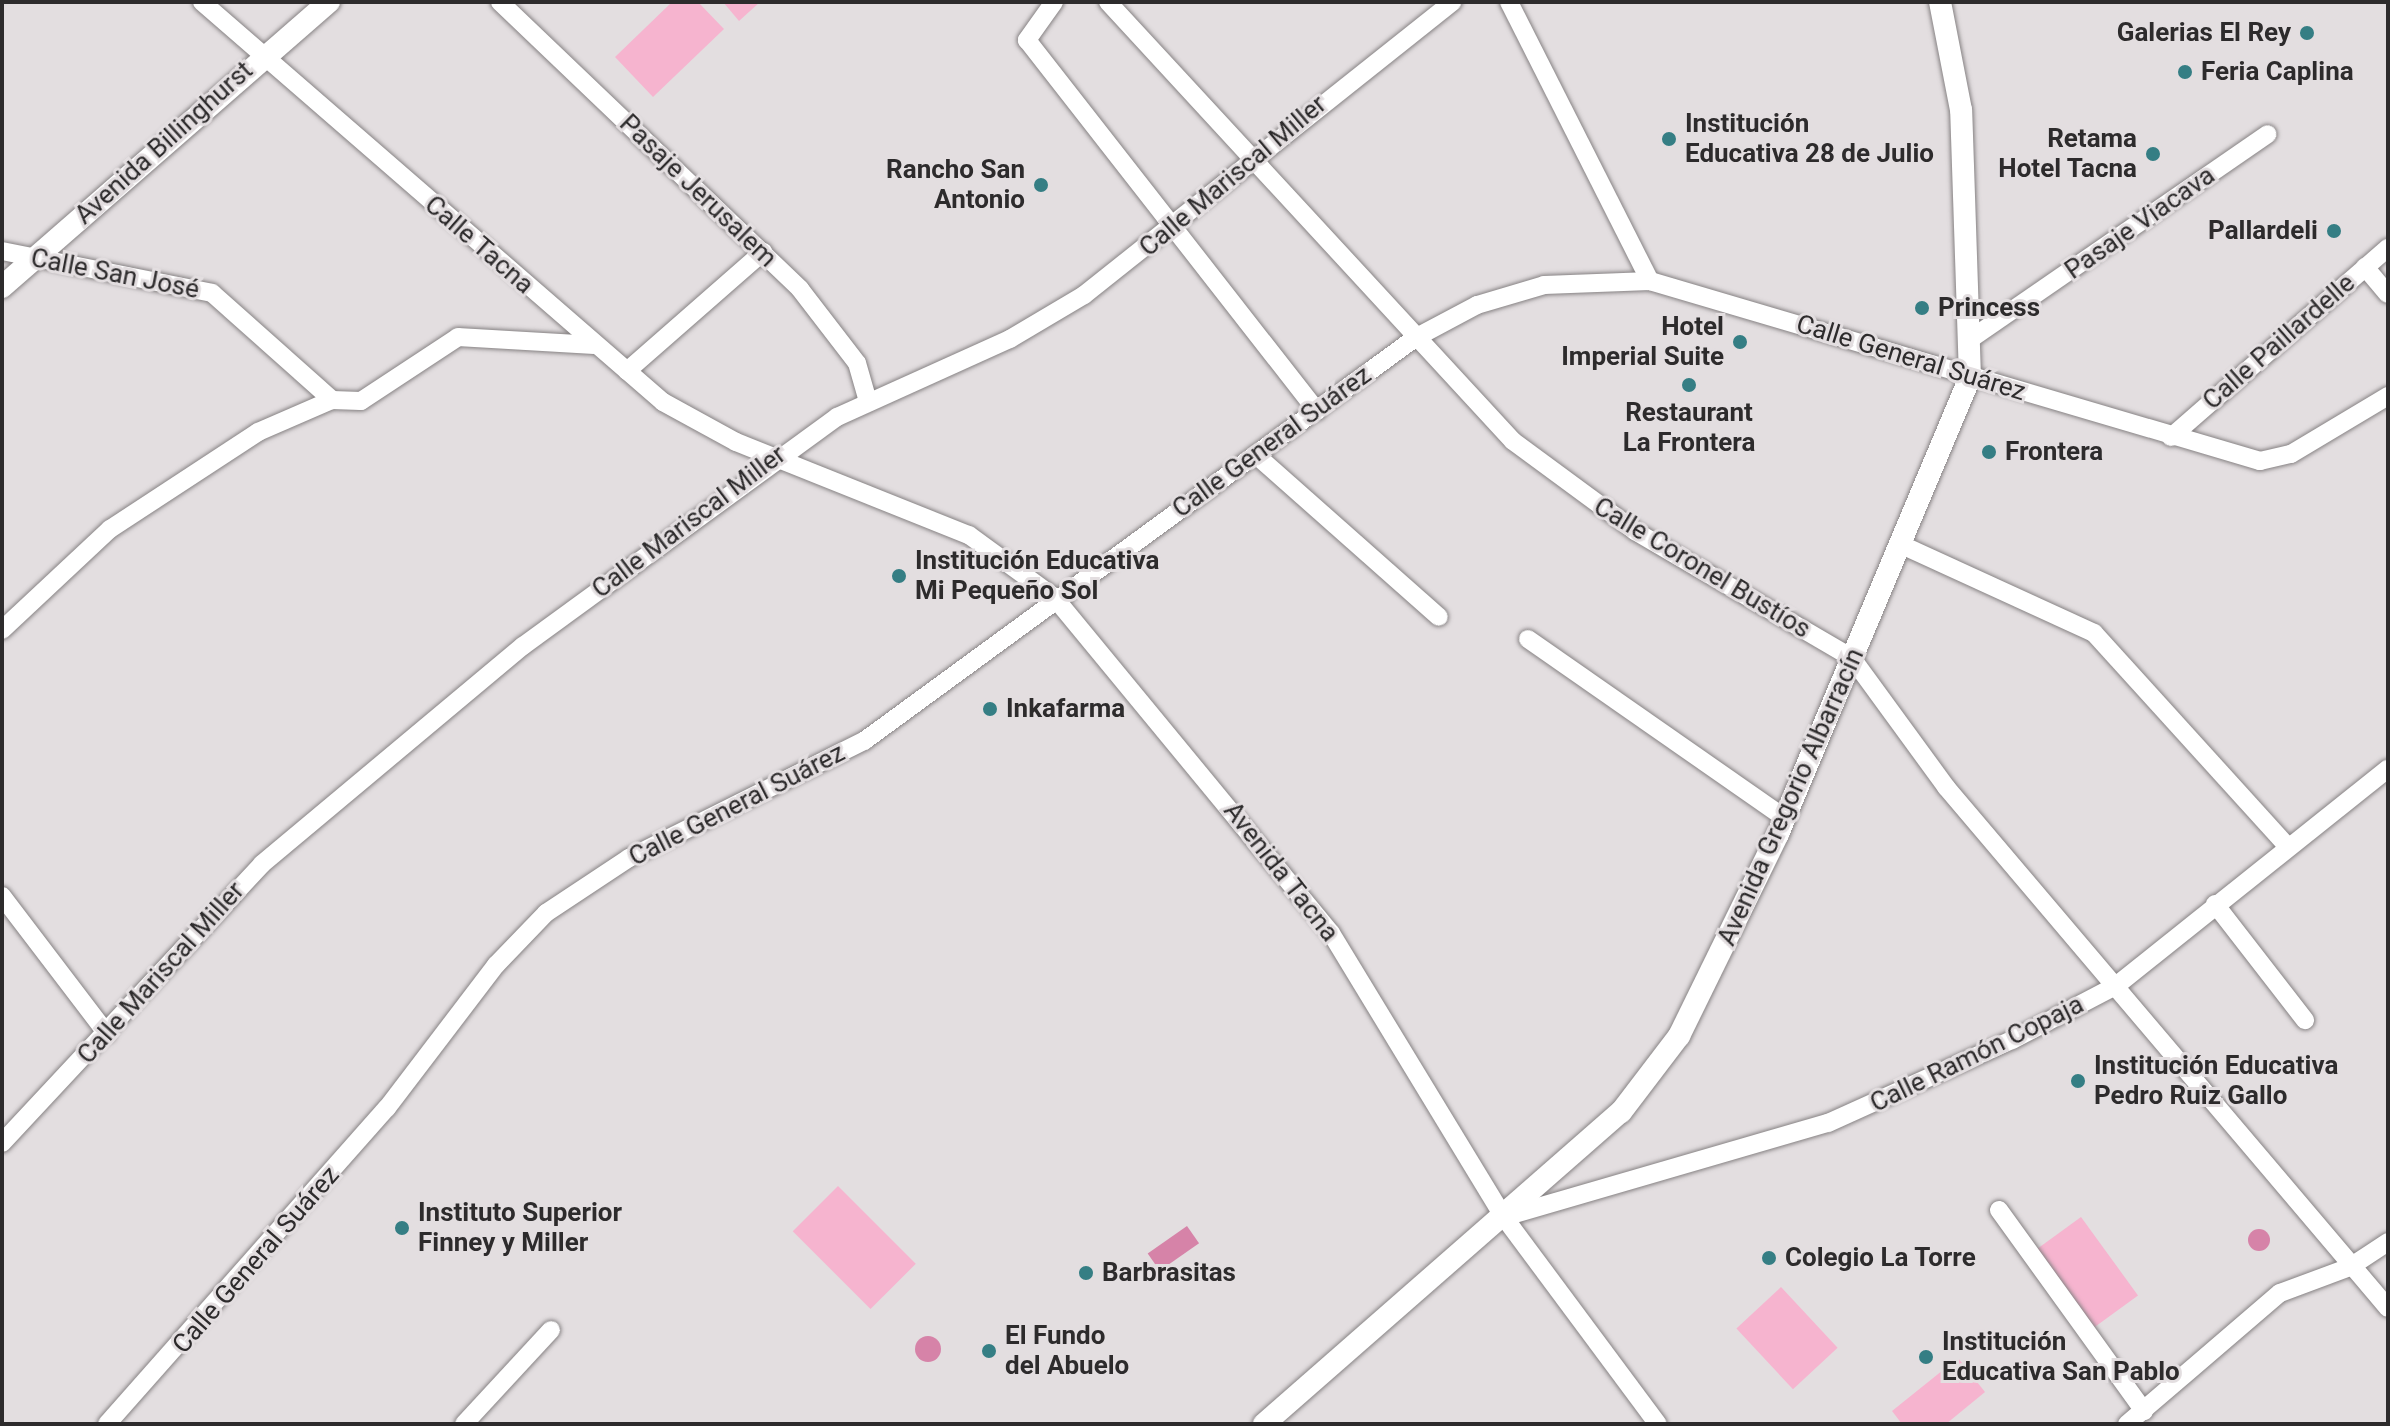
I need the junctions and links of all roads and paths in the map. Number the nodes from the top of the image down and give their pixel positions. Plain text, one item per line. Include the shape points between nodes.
1 (202, 2) edge
2 (329, 2) edge
3 (500, 2) edge
4 (1054, 2) edge
5 (1108, 2) edge
6 (1453, 2) edge
7 (1509, 2) edge
8 (1940, 2) edge
9 (262, 55) junction
10 (2268, 134) dead end
11 (1248, 163) junction
12 (1171, 231) junction
13 (2388, 248) edge
14 (2, 251) edge
15 (763, 252) junction
16 (32, 259) junction
17 (2365, 267) junction
18 (1650, 281) junction
19 (2, 287) edge
20 (2388, 294) edge
21 (1415, 338) junction
22 (1972, 338) junction
23 (594, 345) junction
24 (627, 371) junction
25 (1970, 377) junction
26 (2388, 396) edge
27 (332, 400) junction
28 (868, 401) junction
29 (1317, 411) junction
30 (2171, 437) junction
31 (777, 455) junction
32 (1256, 455) junction
33 (1904, 546) junction
34 (1054, 597) junction
35 (1439, 617) dead end
36 (2, 630) edge
37 (1528, 639) dead end
38 (1852, 658) junction
39 (2388, 769) edge
40 (1785, 818) junction
41 (2286, 845) junction
42 (2, 896) edge
43 (2215, 904) junction
44 (2117, 985) junction
45 (2305, 1020) dead end
46 (107, 1034) junction
47 (2, 1142) edge
48 (1999, 1210) dead end
49 (1504, 1217) junction
50 (2388, 1242) edge
51 (2350, 1267) junction
52 (2388, 1308) edge
53 (551, 1330) dead end
54 (2144, 1411) junction
55 (107, 1424) edge
56 (464, 1424) edge
57 (1264, 1424) edge
58 (1658, 1424) edge
59 (2127, 1424) edge

1 - 9 street, Calle Tacna
2 - 9 street, Avenida Billinghurst
3 - 15 street, Pasaje Jerusalem
4 - 12 street via 1027,40
5 - 11 street, Calle Coronel Bustíos
6 - 11 street, Calle Mariscal Miller
7 - 18 street
8 - 22 street, Avenida Gregorio Albarracín via 1961,110
9 - 16 street, Avenida Billinghurst
9 - 23 street, Calle Tacna
10 - 22 street, Pasaje Viacava
11 - 12 street, Calle Mariscal Miller
11 - 21 street, Calle Coronel Bustíos
12 - 28 street, Calle Mariscal Miller via 1010,339
12 - 29 street
13 - 17 street, Calle Paillardelle
14 - 16 street, Calle San José
15 - 24 street
15 - 28 street, Pasaje Jerusalem via 832,324 857,363
16 - 19 street, Avenida Billinghurst
16 - 27 street, Calle San José via 212,293
17 - 20 street
17 - 30 street, Calle Paillardelle
18 - 21 street, Calle General Suárez via 1544,285 1477,305
18 - 25 street, Calle General Suárez
21 - 29 street, Calle General Suárez
21 - 38 street, Calle Coronel Bustíos via 1490,419 1572,489
22 - 25 street, Avenida Gregorio Albarracín
23 - 24 street, Calle Tacna
23 - 27 street via 458,337 361,401
24 - 31 street, Calle Tacna via 706,428
25 - 30 street, Calle General Suárez
25 - 33 street, Avenida Gregorio Albarracín
26 - 30 street, Calle General Suárez via 2291,454 2260,461
27 - 36 street via 212,458 110,529
28 - 31 street, Calle Mariscal Miller
29 - 32 street, Calle General Suárez
31 - 34 street, Avenida Tacna via 969,535
31 - 46 street, Calle Mariscal Miller via 523,646 262,864 182,943
32 - 34 street, Calle General Suárez
32 - 35 street
33 - 38 street, Avenida Gregorio Albarracín
33 - 41 street via 2094,633
34 - 49 street, Avenida Tacna via 1331,933
34 - 55 street, Calle General Suárez via 864,741 629,858 546,913 496,965 387,1108
37 - 40 street
38 - 40 street, Avenida Gregorio Albarracín
38 - 44 street, Calle Coronel Bustíos via 1946,787
39 - 41 street, Calle Ramón Copaja
40 - 49 street, Avenida Gregorio Albarracín via 1661,1064 1599,1135
41 - 43 street, Calle Ramón Copaja
42 - 46 street
43 - 44 street, Calle Ramón Copaja
43 - 45 street
44 - 49 street, Calle Ramón Copaja via 1915,1089 1828,1123
44 - 51 street, Calle Coronel Bustíos
46 - 47 street, Calle Mariscal Miller
48 - 54 street
49 - 57 street, Avenida Gregorio Albarracín
49 - 58 street, Avenida Tacna
50 - 51 street
51 - 52 street, Calle Coronel Bustíos
51 - 54 street via 2280,1293
53 - 56 street
54 - 59 street

